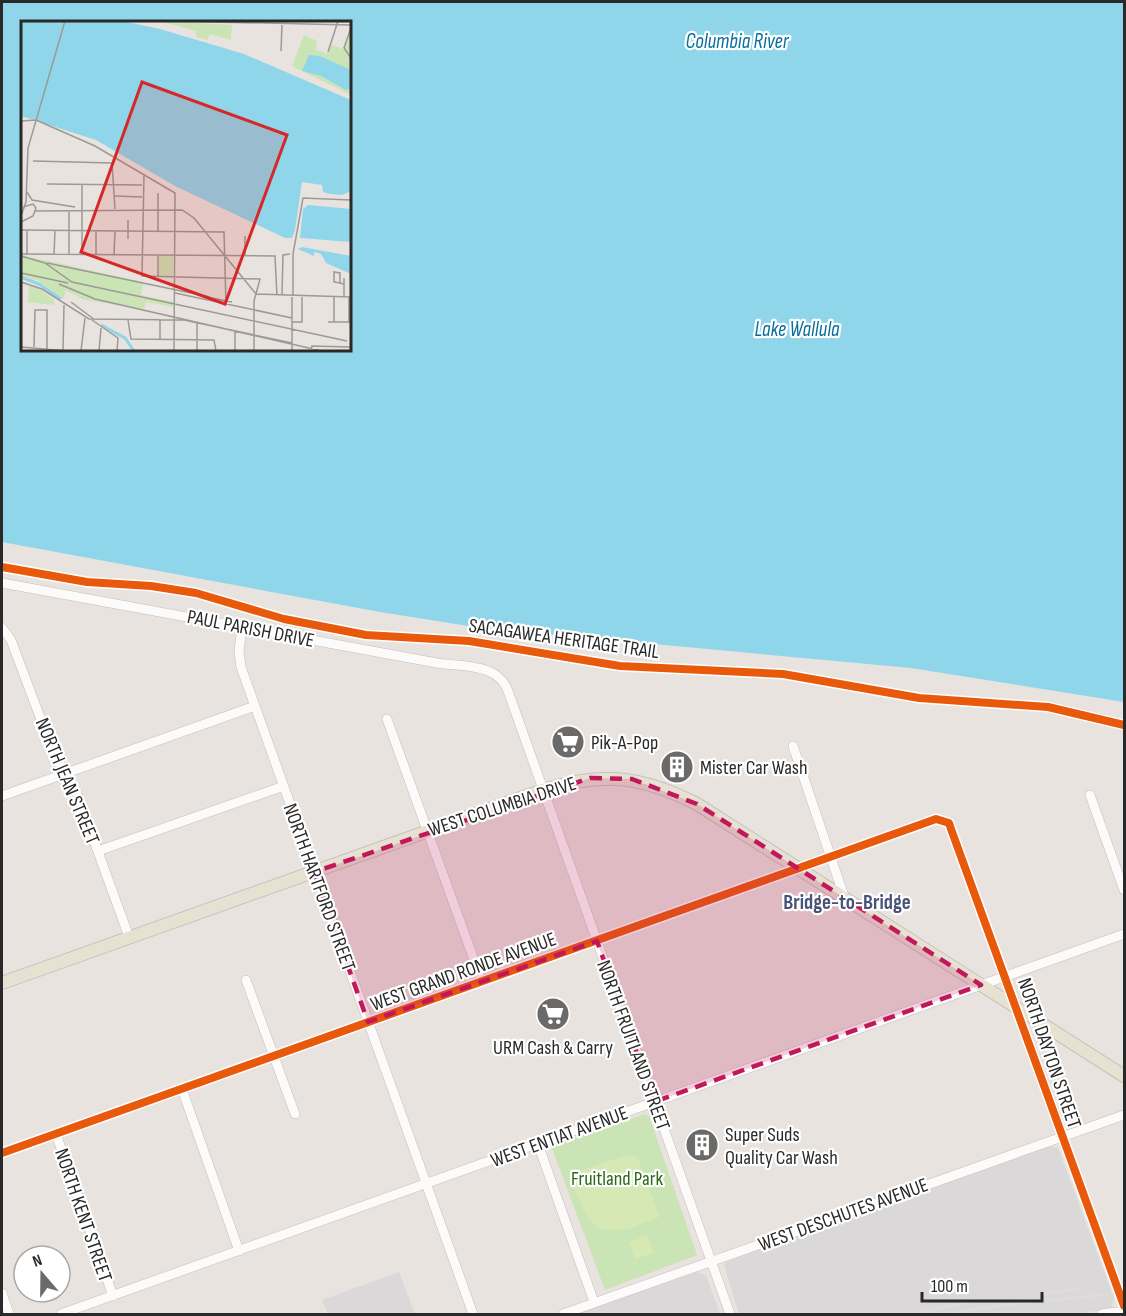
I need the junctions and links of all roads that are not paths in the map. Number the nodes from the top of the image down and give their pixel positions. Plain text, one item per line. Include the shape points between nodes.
1 (2, 583) edge
2 (242, 627) junction
3 (2, 628) edge
4 (499, 675) joint
5 (255, 706) junction
6 (387, 719) dead end
7 (793, 747) dead end
8 (65, 773) junction
9 (284, 786) junction
10 (543, 790) junction
11 (1090, 795) dead end
12 (2, 796) edge
13 (936, 819) joint
14 (428, 831) junction
15 (98, 851) junction
16 (831, 856) junction
17 (798, 869) junction
18 (314, 872) junction
19 (1125, 890) edge
20 (845, 899) junction
21 (1125, 934) edge
22 (129, 937) junction
23 (597, 940) junction
24 (1007, 977) junction
25 (246, 980) dead end
26 (482, 982) junction
27 (2, 983) edge
28 (981, 985) junction
29 (1017, 1008) junction
30 (368, 1022) junction
31 (274, 1056) junction
32 (1125, 1076) edge
33 (182, 1089) junction
34 (654, 1102) junction
35 (296, 1114) dead end
36 (1125, 1115) edge
37 (56, 1134) junction
38 (1062, 1136) junction
39 (538, 1144) junction
40 (2, 1153) edge
41 (426, 1185) junction
42 (239, 1251) junction
43 (711, 1261) junction
44 (2, 1293) edge
45 (113, 1296) junction
46 (594, 1302) junction
47 (1125, 1306) edge
48 (1125, 1311) edge
49 (9, 1314) edge
50 (61, 1314) edge
51 (473, 1314) edge
52 (563, 1314) edge
53 (730, 1314) edge
54 (1102, 1314) edge

1 - 2 street, PAUL PARISH DRIVE
2 - 4 street, PAUL PARISH DRIVE
2 - 5 street, NORTH HARTFORD STREET via 240,662
3 - 8 street, NORTH JEAN STREET via 11,640 55,758
4 - 10 street, NORTH FRUITLAND STREET
5 - 8 street
5 - 9 street, NORTH HARTFORD STREET
6 - 14 street
7 - 16 street
8 - 12 street
8 - 15 street, NORTH JEAN STREET via 76,791
9 - 15 street
9 - 18 street, NORTH HARTFORD STREET
10 - 14 main road, WEST COLUMBIA DRIVE
10 - 17 main road, WEST COLUMBIA DRIVE via 605,777 653,785 697,804
10 - 23 street, NORTH FRUITLAND STREET
11 - 19 street
13 - 16 street, WEST GRAND RONDE AVENUE
13 - 24 street, NORTH DAYTON STREET via 949,823
14 - 18 main road, WEST COLUMBIA DRIVE
14 - 26 street
15 - 22 street, NORTH JEAN STREET
16 - 17 street, WEST GRAND RONDE AVENUE
16 - 20 street
17 - 20 main road, WEST COLUMBIA DRIVE
17 - 23 street, WEST GRAND RONDE AVENUE
18 - 22 main road, WEST COLUMBIA DRIVE
18 - 30 street, NORTH HARTFORD STREET
20 - 28 main road, WEST COLUMBIA DRIVE
21 - 24 street, WEST ENTIAT AVENUE
22 - 27 main road, WEST COLUMBIA DRIVE
23 - 26 street, WEST GRAND RONDE AVENUE
23 - 34 street, NORTH FRUITLAND STREET
24 - 28 street, WEST ENTIAT AVENUE
24 - 29 street, NORTH DAYTON STREET
25 - 31 street
26 - 30 street, WEST GRAND RONDE AVENUE
28 - 29 main road, WEST COLUMBIA DRIVE
28 - 34 street, WEST ENTIAT AVENUE
29 - 32 main road, WEST COLUMBIA DRIVE
29 - 38 street, NORTH DAYTON STREET
30 - 31 street, WEST GRAND RONDE AVENUE
30 - 41 street, NORTH HARTFORD STREET
31 - 33 street, WEST GRAND RONDE AVENUE
31 - 35 street
33 - 37 street, WEST GRAND RONDE AVENUE
33 - 42 street
34 - 39 street, WEST ENTIAT AVENUE
34 - 43 street, NORTH FRUITLAND STREET
36 - 38 street, WEST DESCHUTES AVENUE
37 - 40 street, WEST GRAND RONDE AVENUE
37 - 45 street, NORTH KENT STREET
38 - 43 street, WEST DESCHUTES AVENUE
38 - 47 street, NORTH DAYTON STREET
39 - 41 street, WEST ENTIAT AVENUE
39 - 46 street
41 - 42 street, WEST ENTIAT AVENUE
41 - 51 street, NORTH HARTFORD STREET
42 - 45 street, WEST ENTIAT AVENUE
43 - 46 street, WEST DESCHUTES AVENUE
43 - 53 street, NORTH FRUITLAND STREET
44 - 49 street
45 - 50 street, WEST ENTIAT AVENUE
46 - 52 street, WEST DESCHUTES AVENUE
48 - 54 street

